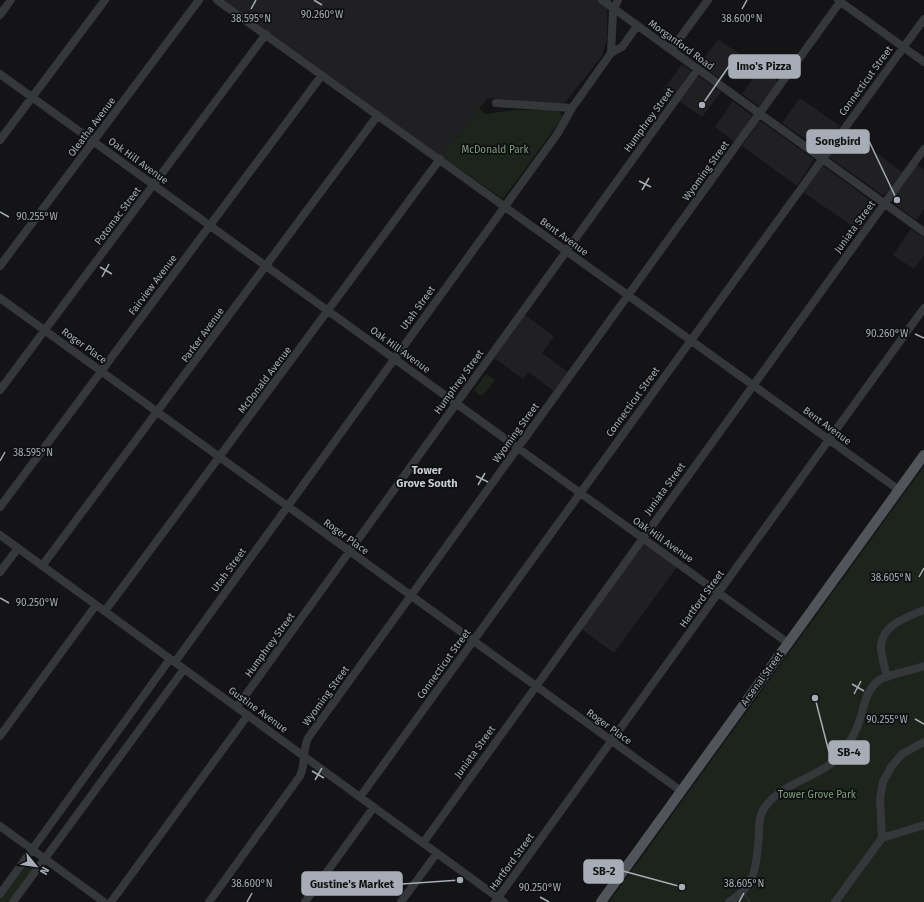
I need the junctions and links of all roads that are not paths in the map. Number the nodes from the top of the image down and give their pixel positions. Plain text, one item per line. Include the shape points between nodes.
1 (11, 0) edge
2 (106, 0) edge
3 (199, 0) edge
4 (217, 0) edge
5 (602, 0) edge
6 (618, 0) edge
7 (708, 0) edge
8 (839, 1) edge
9 (613, 8) junction
10 (0, 15) edge
11 (924, 19) edge
12 (637, 26) junction
13 (266, 34) junction
14 (903, 47) junction
15 (671, 50) junction
16 (611, 53) junction
17 (924, 62) edge
18 (698, 69) junction
19 (0, 74) edge
20 (322, 75) junction
21 (32, 97) junction
22 (496, 103) dead end
23 (572, 108) junction
24 (761, 114) junction
25 (378, 115) junction
26 (0, 140) edge
27 (94, 141) junction
28 (924, 148) edge
29 (822, 158) junction
30 (440, 159) junction
31 (154, 185) junction
32 (884, 204) junction
33 (504, 206) junction
34 (210, 225) junction
35 (924, 232) edge
36 (566, 251) junction
37 (0, 266) edge
38 (266, 266) junction
39 (628, 295) junction
40 (0, 298) edge
41 (924, 308) edge
42 (329, 310) junction
43 (45, 330) junction
44 (691, 340) junction
45 (394, 358) junction
46 (101, 371) junction
47 (753, 385) junction
48 (0, 390) edge
49 (456, 403) junction
50 (158, 412) junction
51 (829, 440) junction
52 (517, 448) junction
53 (219, 457) junction
54 (923, 458) edge
55 (899, 490) junction
56 (580, 492) junction
57 (288, 506) junction
58 (0, 507) edge
59 (0, 535) edge
60 (642, 538) junction
61 (18, 548) junction
62 (350, 552) junction
63 (42, 566) junction
64 (0, 572) edge
65 (718, 593) junction
66 (411, 596) junction
67 (96, 605) junction
68 (924, 610) edge
69 (105, 611) junction
70 (473, 641) junction
71 (788, 643) junction
72 (172, 660) junction
73 (924, 666) edge
74 (184, 669) junction
75 (886, 677) junction
76 (535, 686) junction
77 (237, 708) junction
78 (248, 716) junction
79 (0, 736) edge
80 (611, 741) junction
81 (924, 742) edge
82 (304, 757) junction
83 (681, 791) junction
84 (360, 797) junction
85 (374, 807) junction
86 (924, 825) edge
87 (0, 826) edge
88 (882, 838) junction
89 (423, 843) junction
90 (33, 850) junction
91 (436, 853) junction
92 (45, 859) junction
93 (0, 894) edge
94 (499, 900) edge
95 (14, 902) edge
96 (104, 902) edge
97 (111, 902) edge
98 (209, 902) edge
99 (305, 902) edge
100 (401, 902) edge
101 (601, 902) edge
102 (729, 902) edge
103 (835, 902) edge

1 - 10 street
2 - 21 street
3 - 27 street, Oleatha Avenue
4 - 13 street, Bent Avenue
5 - 9 street, Morganford Road
6 - 9 street
7 - 15 street
8 - 14 street
8 - 24 street, Wyoming Street
9 - 12 street, Morganford Road
9 - 16 street
11 - 14 street, Connecticut Street
12 - 15 street, Morganford Road
12 - 16 street, Utah Street via 622,47
13 - 20 street, Bent Avenue
13 - 31 street, Potomac Street
14 - 17 street
14 - 29 street, Connecticut Street
15 - 18 street, Morganford Road
16 - 23 street, Utah Street
18 - 24 street, Morganford Road
18 - 36 street, Humphrey Street
19 - 21 street, Oak Hill Avenue
20 - 25 street, Bent Avenue
20 - 34 street, Fairview Avenue
21 - 26 street
21 - 27 street, Oak Hill Avenue
22 - 23 street
23 - 33 street, Utah Street via 560,129
24 - 29 street, Morganford Road
24 - 39 street, Wyoming Street
25 - 30 street, Bent Avenue
25 - 38 street, Parker Avenue
27 - 31 street, Oak Hill Avenue
27 - 37 street, Oleatha Avenue
28 - 32 street, Juniata Street
29 - 32 street, Morganford Road
29 - 44 street, Connecticut Street
30 - 33 street, Bent Avenue
30 - 42 street, McDonald Avenue
31 - 34 street, Oak Hill Avenue
31 - 43 street, Potomac Street
32 - 35 street, Morganford Road
32 - 47 street, Juniata Street
33 - 36 street, Bent Avenue
33 - 45 street, Utah Street
34 - 38 street, Oak Hill Avenue
34 - 46 street, Fairview Avenue
36 - 39 street, Bent Avenue
36 - 49 street, Humphrey Street
38 - 42 street, Oak Hill Avenue
38 - 50 street, Parker Avenue
39 - 44 street, Bent Avenue
39 - 52 street, Wyoming Street
40 - 43 street, Roger Place
41 - 51 street, Hartford Street
42 - 45 street, Oak Hill Avenue
42 - 53 street, McDonald Avenue
43 - 46 street, Roger Place
43 - 48 street, Potomac Street
44 - 47 street, Bent Avenue
44 - 56 street, Connecticut Street
45 - 49 street, Oak Hill Avenue
45 - 57 street, Utah Street
46 - 50 street, Roger Place
46 - 58 street, Fairview Avenue
47 - 51 street, Bent Avenue
47 - 60 street, Juniata Street
49 - 52 street, Oak Hill Avenue
49 - 62 street, Humphrey Street
50 - 53 street, Roger Place
50 - 63 street, Parker Avenue
51 - 55 street, Bent Avenue
51 - 65 street, Hartford Street
52 - 56 street, Oak Hill Avenue
52 - 66 street, Wyoming Street
53 - 57 street, Roger Place
53 - 69 street, McDonald Avenue
54 - 55 main road, Arsenal Street
55 - 71 main road, Arsenal Street
56 - 60 street, Oak Hill Avenue
56 - 70 street, Connecticut Street
57 - 62 street, Roger Place
57 - 72 street, Utah Street
59 - 61 street, Gustine Avenue
60 - 65 street, Oak Hill Avenue
60 - 76 street, Juniata Street
61 - 63 street, Gustine Avenue
61 - 64 street
62 - 66 street, Roger Place
62 - 77 street, Humphrey Street
63 - 67 street, Gustine Avenue
65 - 71 street, Oak Hill Avenue
65 - 80 street, Hartford Street
66 - 70 street, Roger Place
66 - 82 street, Wyoming Street via 308,738 304,746
67 - 69 street, Gustine Avenue
67 - 79 street
68 - 75 street via 897,621 883,638 881,648
69 - 72 street, Gustine Avenue
70 - 76 street, Roger Place
70 - 84 street, Connecticut Street
71 - 83 main road, Arsenal Street
72 - 74 street, Gustine Avenue
72 - 90 street, Utah Street
73 - 75 street
74 - 77 street, Gustine Avenue
74 - 92 street
75 - 102 street via 871,689 853,735 837,758 816,773 784,789 766,806 760,818 752,880 744,891
76 - 80 street, Roger Place
76 - 89 street, Juniata Street
77 - 78 street, Gustine Avenue
78 - 82 street, Gustine Avenue
78 - 97 street
80 - 83 street, Roger Place
80 - 94 street, Hartford Street
81 - 88 street via 902,754 886,775 880,799
82 - 84 street, Gustine Avenue
82 - 98 street, Wyoming Street via 300,776
83 - 101 main road, Arsenal Street
84 - 85 street, Gustine Avenue
85 - 89 street, Gustine Avenue
85 - 99 street
86 - 88 street
87 - 90 street
88 - 103 street
89 - 91 street, Gustine Avenue
90 - 92 street
90 - 93 street, Utah Street
91 - 94 street, Gustine Avenue
91 - 100 street
92 - 95 street
92 - 96 street

